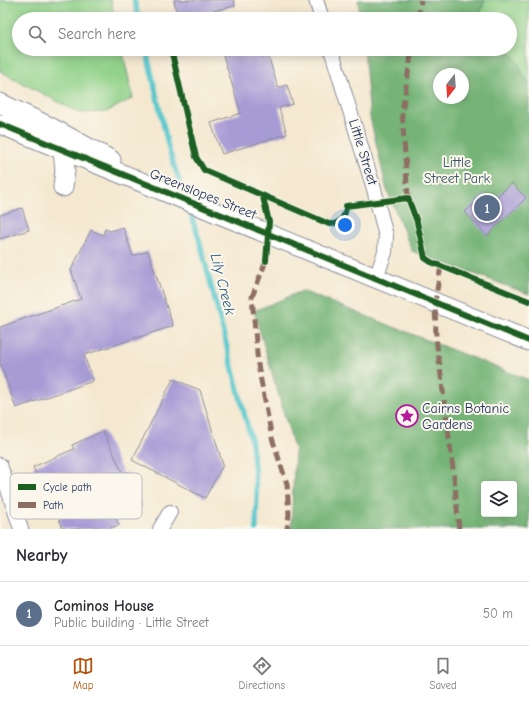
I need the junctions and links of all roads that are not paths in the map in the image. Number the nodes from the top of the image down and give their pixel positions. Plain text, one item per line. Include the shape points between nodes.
1 (316, 0) edge
2 (320, 12) edge
3 (333, 56) edge
4 (0, 103) edge
5 (0, 108) edge
6 (0, 124) edge
7 (63, 151) junction
8 (142, 182) junction
9 (63, 187) dead end
10 (376, 278) junction
11 (529, 341) edge
12 (0, 465) edge
13 (10, 495) edge
14 (170, 512) dead end
15 (18, 519) edge
16 (21, 529) edge
17 (160, 529) edge

1 - 2 street
3 - 10 street, Little Street via 386,236 385,252
4 - 8 street, Greenslopes Street via 103,155
5 - 7 street
6 - 7 street, Greenslopes Street
7 - 8 street, Greenslopes Street
7 - 9 street
8 - 10 street, Greenslopes Street
10 - 11 street, Greenslopes Street
12 - 13 street
14 - 17 street
15 - 16 street

